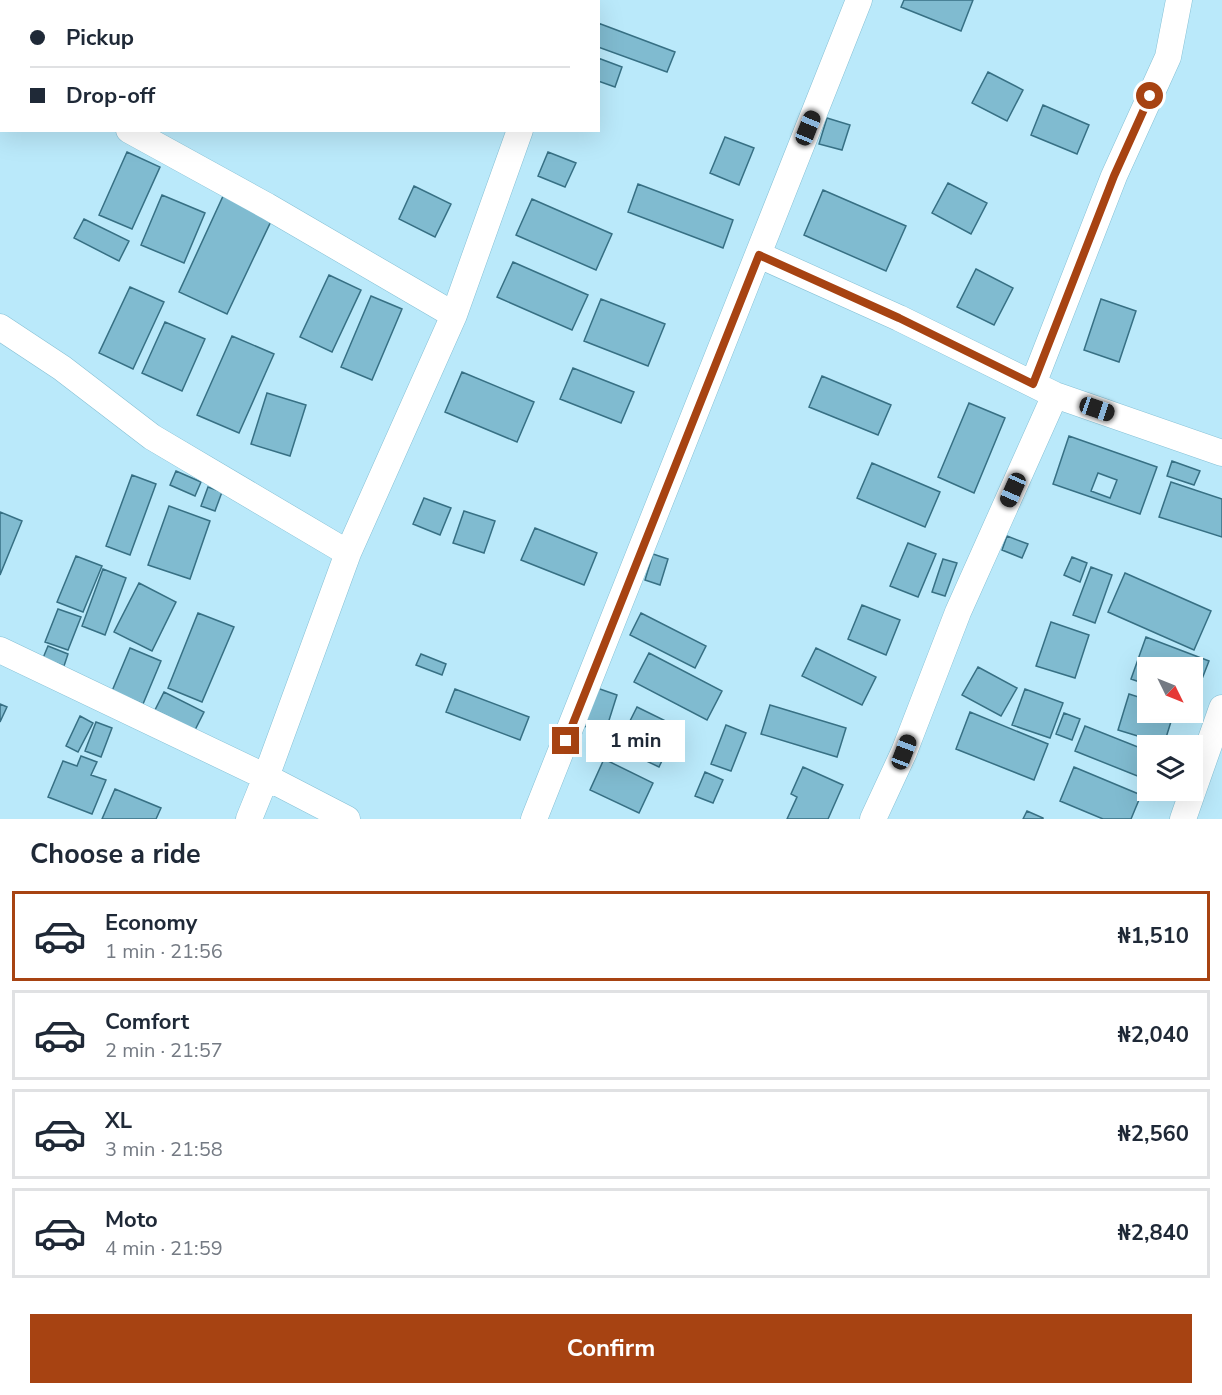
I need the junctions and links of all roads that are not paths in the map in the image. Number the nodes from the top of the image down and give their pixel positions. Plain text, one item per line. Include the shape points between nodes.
1 (859, 0) edge
2 (1179, 0) edge
3 (133, 132) edge
4 (519, 132) edge
5 (759, 255) junction
6 (454, 315) junction
7 (0, 327) edge
8 (1044, 389) junction
9 (1222, 453) edge
10 (348, 553) junction
11 (0, 650) edge
12 (1222, 708) edge
13 (266, 777) junction
14 (249, 819) edge
15 (347, 819) edge
16 (534, 819) edge
17 (873, 819) edge
18 (1183, 819) edge

1 - 5 street
2 - 8 street via 1168,57 1114,176
3 - 6 street
4 - 6 street
5 - 8 street
5 - 16 street
6 - 10 street
7 - 10 street via 62,368 152,437
8 - 9 street
8 - 17 street via 904,752
10 - 13 street
11 - 13 street
12 - 18 street
13 - 14 street
13 - 15 street

